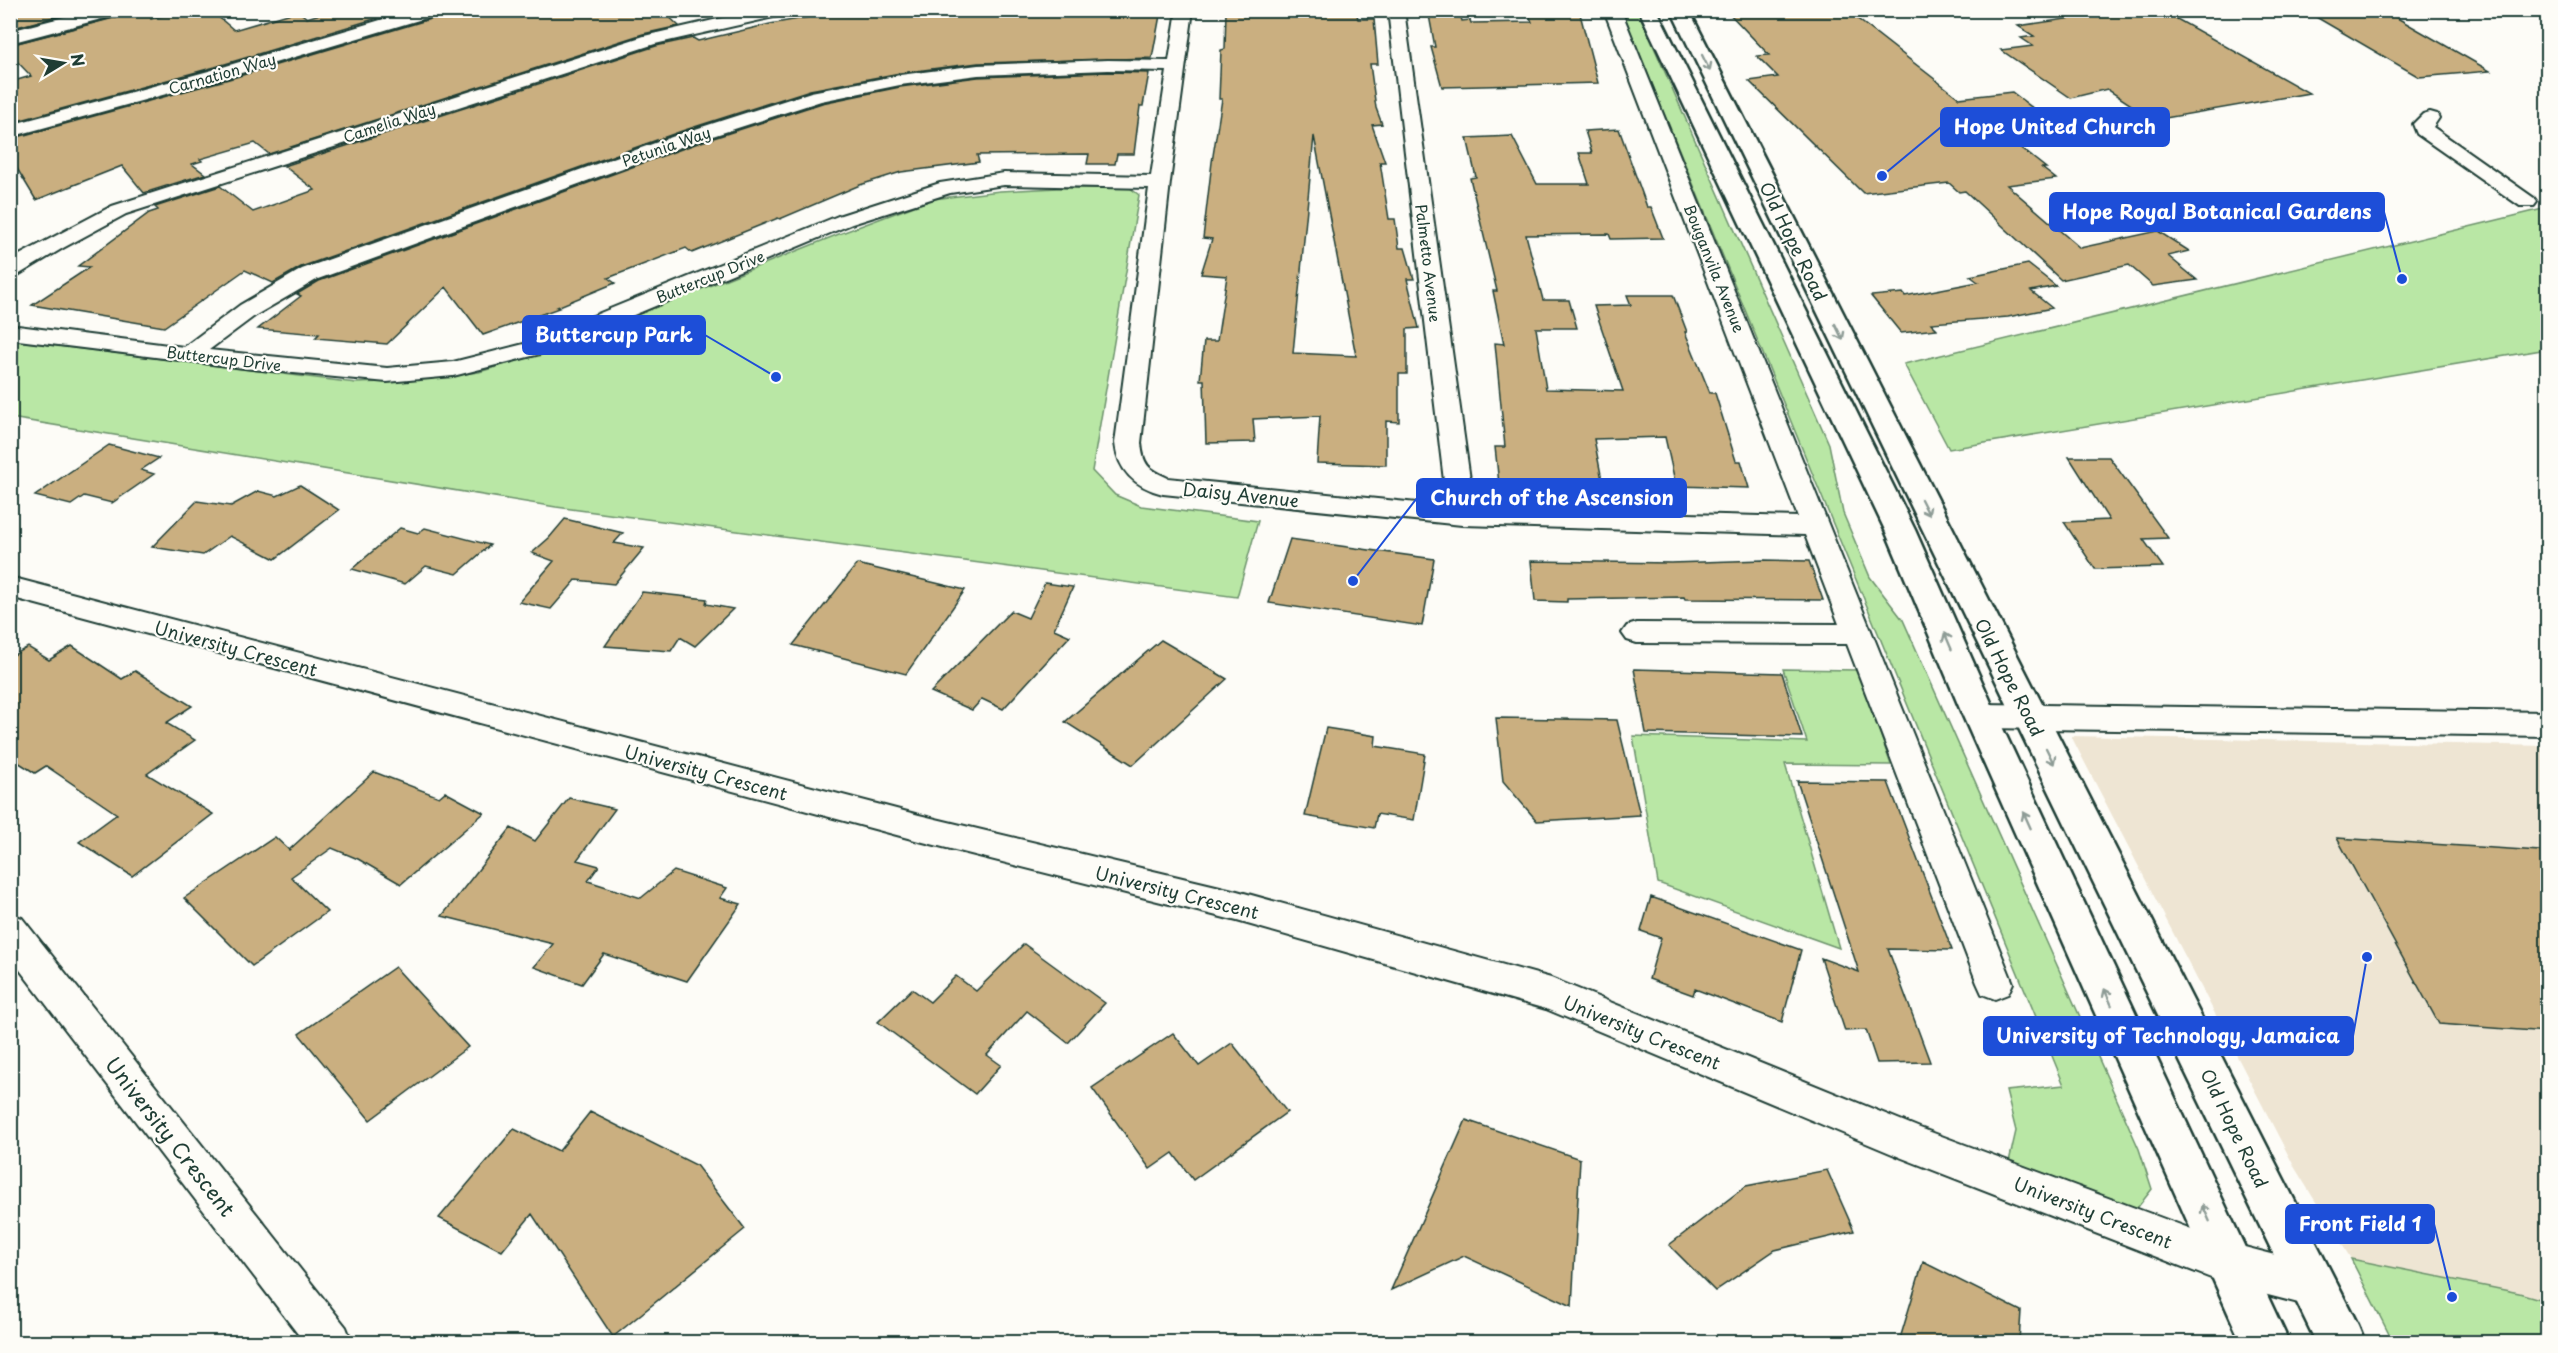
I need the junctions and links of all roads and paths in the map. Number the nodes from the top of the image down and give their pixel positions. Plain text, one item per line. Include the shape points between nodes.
1 (82, 10) edge
2 (114, 10) edge
3 (433, 10) edge
4 (781, 10) edge
5 (1185, 10) edge
6 (1396, 10) edge
7 (1612, 10) edge
8 (1648, 10) edge
9 (1680, 10) edge
10 (10, 30) edge
11 (10, 38) edge
12 (1178, 66) junction
13 (2430, 118) dead end
14 (10, 131) edge
15 (1160, 182) junction
16 (2527, 202) dead end
17 (10, 270) edge
18 (10, 332) edge
19 (191, 353) junction
20 (1462, 516) junction
21 (1817, 526) junction
22 (10, 587) edge
23 (1637, 633) dead end
24 (1859, 634) junction
25 (1980, 716) junction
26 (2030, 716) junction
27 (2547, 724) edge
28 (10, 928) edge
29 (1995, 983) dead end
30 (2229, 1264) junction
31 (2314, 1286) junction
32 (331, 1342) edge
33 (2265, 1342) edge
34 (2341, 1342) edge

1 - 10 main road
2 - 11 main road
3 - 14 street, Carnation Way via 222,74
4 - 17 street, Camelia Way via 650,40 119,210
5 - 12 street, Daisy Avenue
6 - 20 street, Palmetto Avenue
7 - 21 street, Bouganvila Avenue
25 -> 8 main road, Old Hope Road via 1900,530
9 -> 26 main road, Old Hope Road
12 - 15 street, Daisy Avenue
12 - 19 street, Petunia Way via 978,70 817,96 310,274 257,303
13 - 16 street via 2422,124 2424,130
15 - 19 street, Buttercup Drive via 1004,179 947,187 845,220 532,349 453,369 387,375
15 - 20 street, Daisy Avenue via 1128,443 1128,457 1134,470 1163,486
18 - 19 street, Buttercup Drive
20 - 21 street, Daisy Avenue
21 - 24 street, Bouganvila Avenue
22 - 30 street, University Crescent via 919,828 1237,906 1551,994 1916,1145
23 - 24 street
24 - 29 street, Bouganvila Avenue
25 - 26 street
30 -> 25 main road, Old Hope Road
26 - 27 street
26 -> 31 main road, Old Hope Road
28 - 32 street, University Crescent
30 - 31 street, University Crescent
30 - 33 main road, Old Hope Road
31 - 34 main road, Old Hope Road

